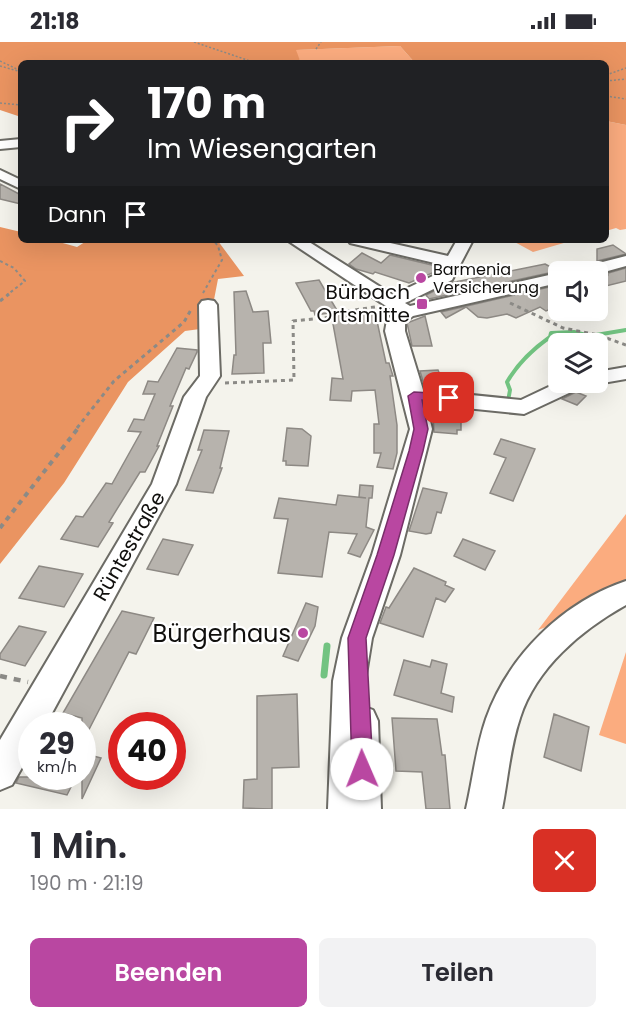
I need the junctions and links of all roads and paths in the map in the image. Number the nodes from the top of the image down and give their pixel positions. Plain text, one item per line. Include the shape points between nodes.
1 (194, 42) edge
2 (321, 42) edge
3 (316, 49) dead end
4 (247, 60) edge
5 (0, 61) edge
6 (0, 66) edge
7 (626, 68) edge
8 (18, 70) edge
9 (18, 70) edge
10 (609, 74) edge
11 (626, 79) edge
12 (609, 81) edge
13 (609, 96) edge
14 (626, 99) edge
15 (0, 103) edge
16 (18, 105) edge
17 (18, 143) edge
18 (0, 145) edge
19 (0, 174) edge
20 (0, 182) edge
21 (18, 183) edge
22 (18, 190) edge
23 (216, 243) edge
24 (300, 243) edge
25 (317, 243) edge
26 (369, 243) edge
27 (463, 243) edge
28 (0, 261) edge
29 (626, 261) edge
30 (452, 262) junction
31 (334, 266) junction
32 (608, 266) edge
33 (548, 281) edge
34 (495, 294) junction
35 (202, 300) junction
36 (0, 301) edge
37 (400, 307) junction
38 (626, 345) edge
39 (626, 373) edge
40 (608, 376) edge
41 (218, 379) junction
42 (551, 393) edge
43 (414, 396) junction
44 (1, 526) edge
45 (626, 592) edge
46 (357, 638) junction
47 (0, 773) edge
48 (346, 809) edge
49 (363, 809) edge
50 (484, 809) edge

1 - 4 path
2 - 3 path
5 - 8 path
6 - 9 path
7 - 10 path
11 - 12 path
13 - 14 path
15 - 16 path
17 - 18 street
19 - 21 street
20 - 22 street
23 - 35 path via 222,260
24 - 31 street
25 - 31 street via 344,262
26 - 30 street
27 - 30 street
28 - 36 path via 14,268 25,281
29 - 32 street
30 - 37 street via 446,276
31 - 37 street
33 - 34 street
34 - 37 street
34 - 38 path via 563,328
35 - 41 street
35 - 44 path via 184,322 114,381
37 - 41 path via 293,321 294,380
37 - 43 street via 395,331
39 - 40 street
41 - 47 street, Rüntestraße via 195,397 164,484
42 - 43 street via 524,407
43 - 46 street via 421,429 386,555
45 - 50 street via 567,627 521,677 503,719
46 - 48 street via 350,681
46 - 49 street

